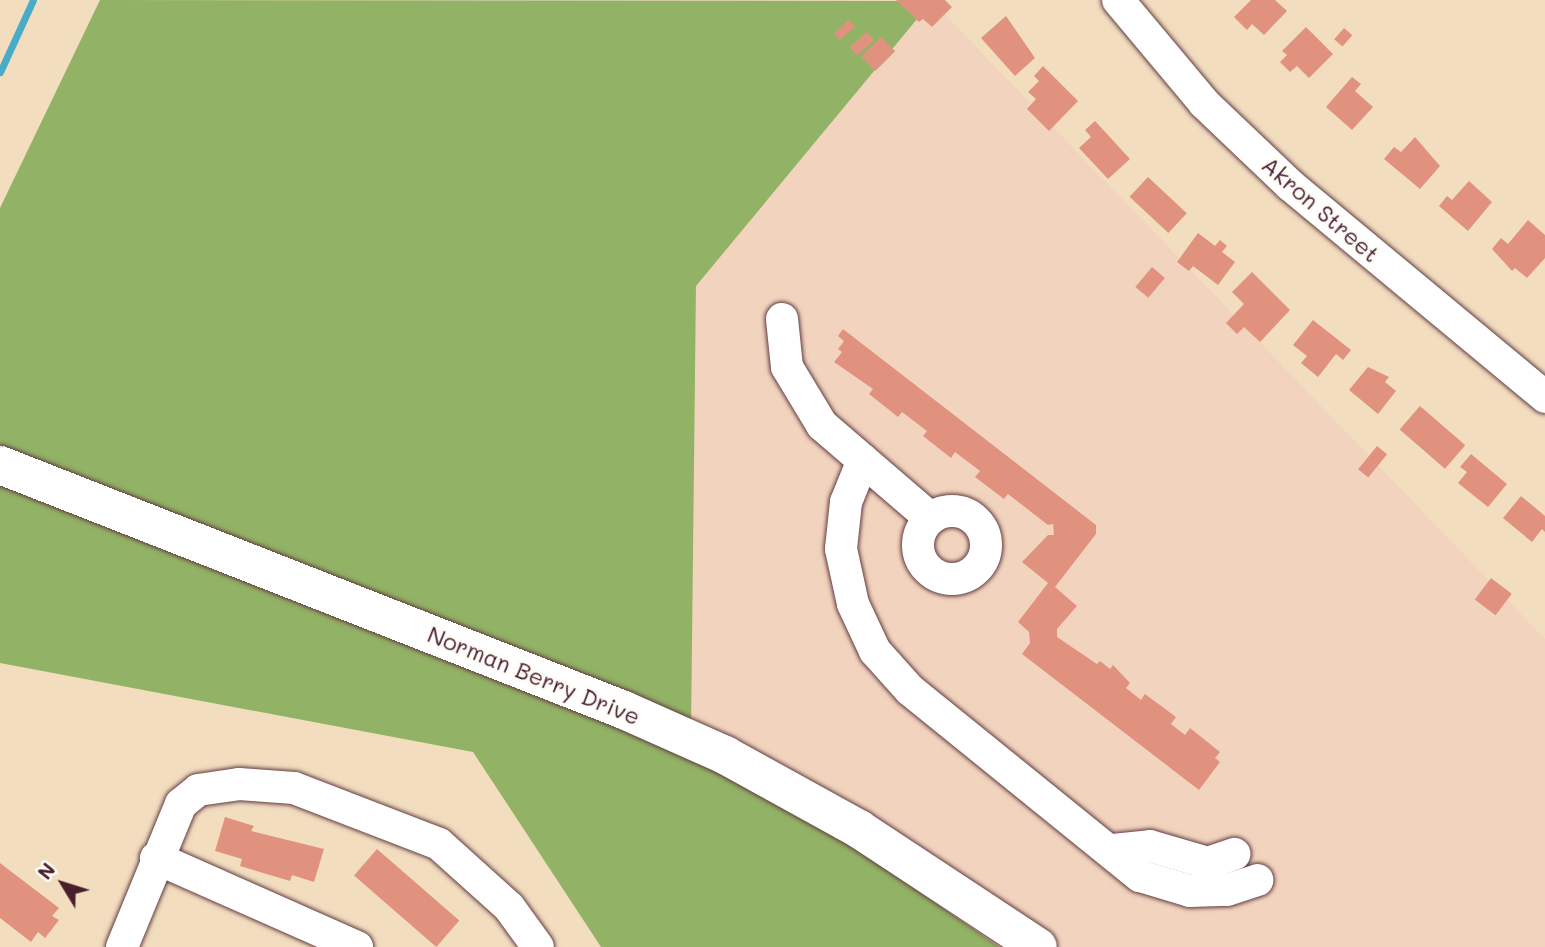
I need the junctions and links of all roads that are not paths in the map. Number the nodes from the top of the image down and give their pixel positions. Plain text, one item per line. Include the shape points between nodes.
1 (1118, 0) edge
2 (782, 319) dead end
3 (1545, 397) edge
4 (863, 460) junction
5 (0, 465) edge
6 (930, 518) dead end
7 (1113, 850) junction
8 (1234, 854) dead end
9 (156, 858) junction
10 (1257, 880) dead end
11 (121, 947) edge
12 (357, 947) edge
13 (538, 947) edge
14 (1038, 947) edge

1 - 3 street, Akron Street via 1204,103 1290,185
2 - 4 street via 787,367 801,394 822,425
4 - 6 street
4 - 7 street via 846,502 841,549 853,604 875,651 910,690
5 - 14 main road, Norman Berry Drive via 624,709 725,755 859,829
7 - 8 street via 1150,846 1208,863
7 - 10 street via 1140,876 1170,887 1227,890
9 - 11 street
9 - 12 street
9 - 13 street via 181,804 198,790 239,784 294,788 439,844 509,906

